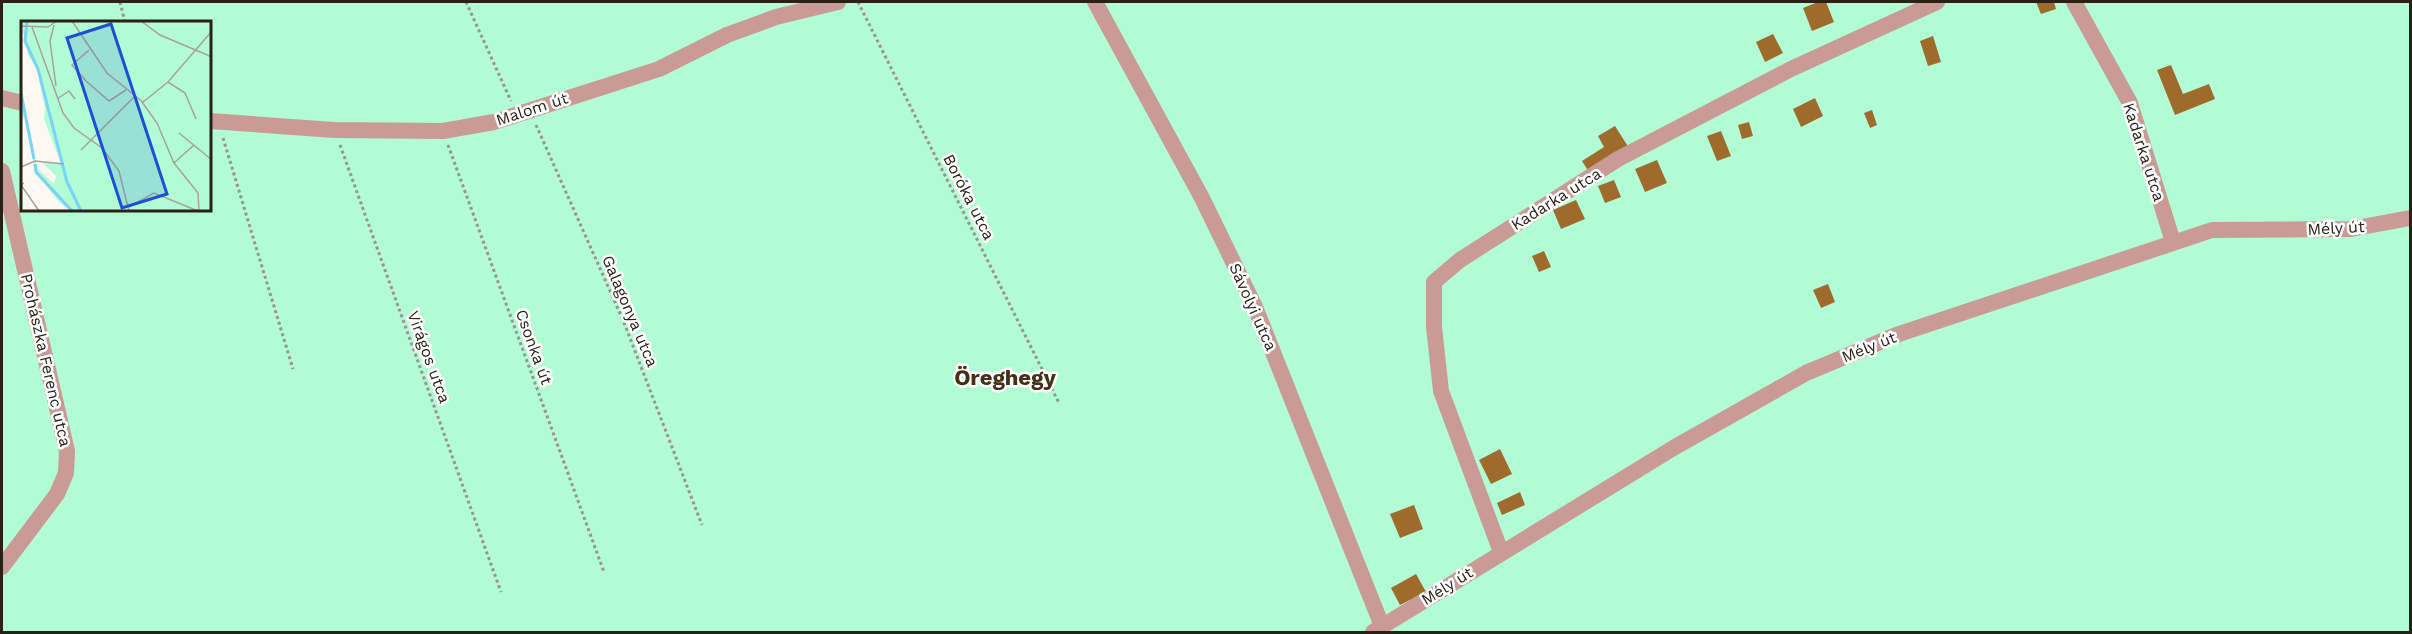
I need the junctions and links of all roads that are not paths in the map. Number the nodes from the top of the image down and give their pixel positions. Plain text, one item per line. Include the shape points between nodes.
1 (838, 2) edge
2 (1095, 2) edge
3 (1937, 2) edge
4 (2074, 2) edge
5 (2, 98) edge
6 (21, 103) edge
7 (214, 122) edge
8 (2, 171) edge
9 (2410, 218) edge
10 (2173, 242) junction
11 (1502, 552) junction
12 (2, 567) edge
13 (1378, 629) edge

1 - 7 street, Malom út via 776,17 727,35 659,69 494,122 443,130 334,130
2 - 13 street, Sávolyi utca via 1202,198 1255,307
3 - 11 street, Kadarka utca via 1791,69 1618,159 1460,260 1434,282 1441,391
4 - 10 street, Kadarka utca via 2130,103
5 - 6 street
8 - 12 street, Prohászka Ferenc utca via 67,451 66,473 57,494
9 - 10 street, Mély út via 2351,229 2212,230
10 - 11 street, Mély út via 1899,334 1806,373
11 - 13 street, Mély út

